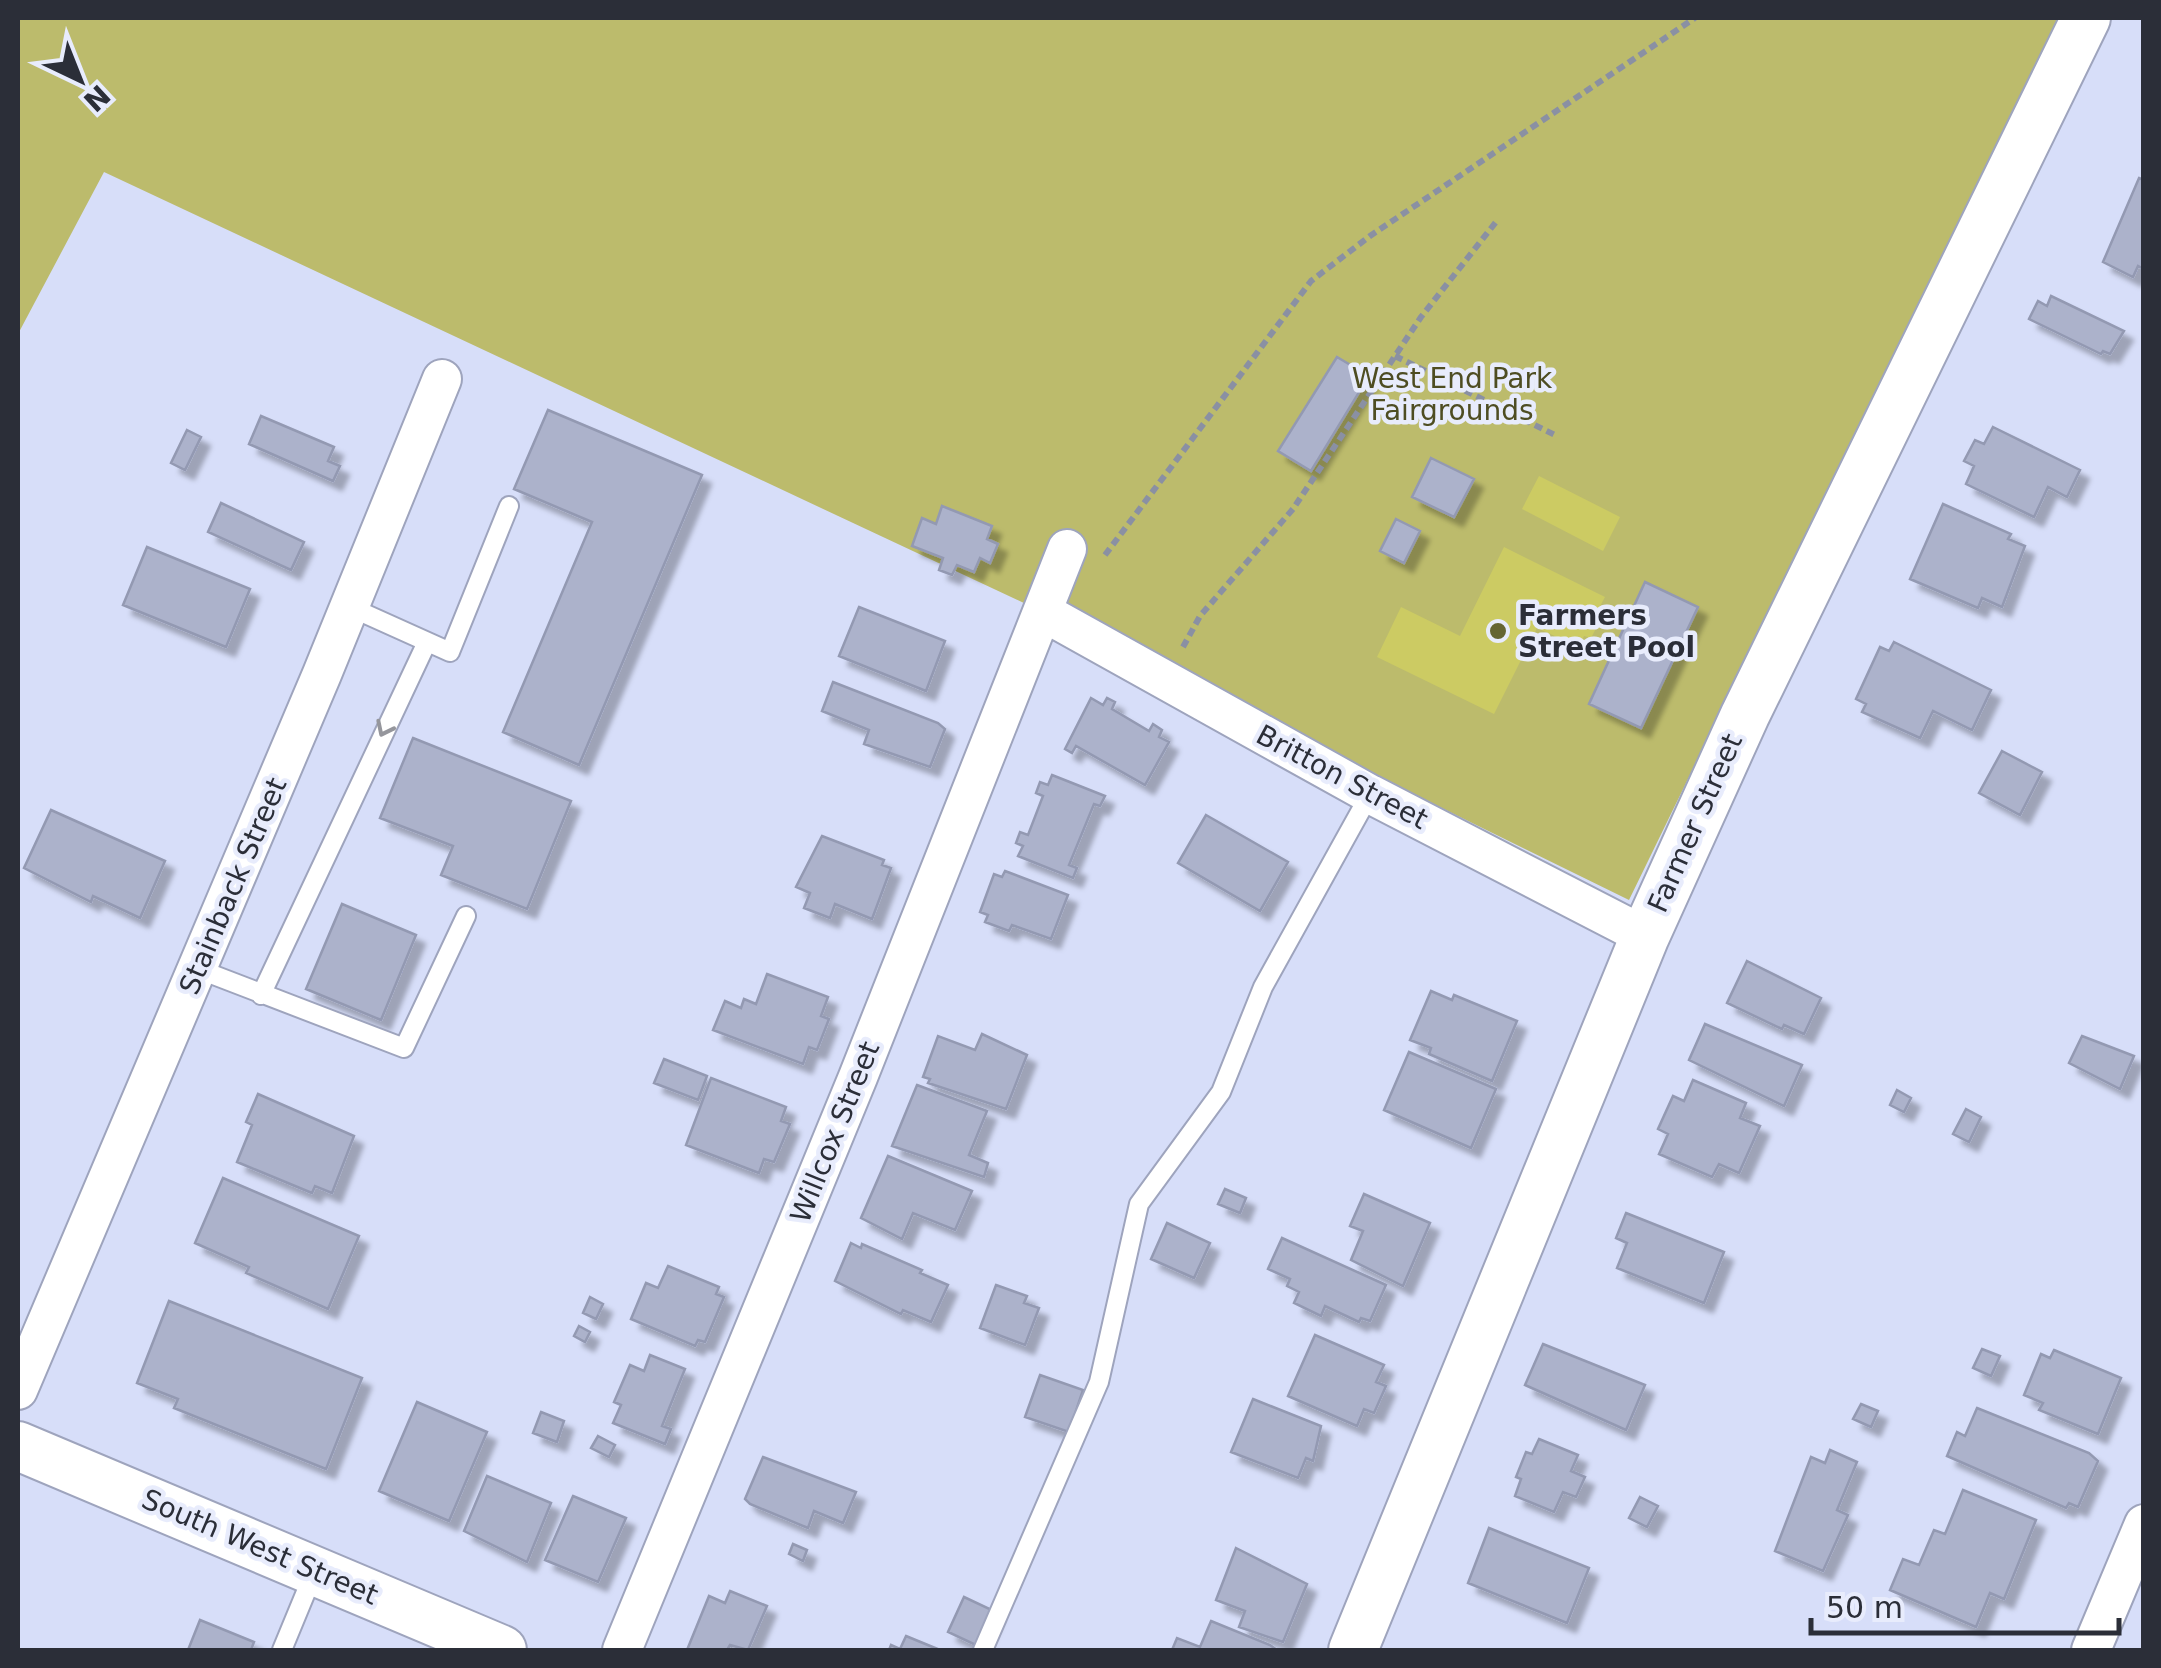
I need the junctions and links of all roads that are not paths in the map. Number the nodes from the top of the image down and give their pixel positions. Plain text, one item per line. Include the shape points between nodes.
1 (2086, 18) edge
2 (442, 379) dead end
3 (509, 506) dead end
4 (1084, 554) road end
5 (350, 608) junction
6 (1043, 612) junction
7 (426, 642) junction
8 (1370, 794) junction
9 (466, 916) dead end
10 (1645, 936) junction
11 (198, 968) junction
12 (262, 995) junction
13 (18, 1390) edge
14 (18, 1446) edge
15 (2144, 1524) edge
16 (316, 1570) junction
17 (282, 1650) edge
18 (502, 1650) edge
19 (622, 1650) edge
20 (983, 1650) edge
21 (1353, 1650) edge
22 (2091, 1650) edge

1 - 10 street, Farmer Street via 1744,714
2 - 5 street, Stainback Street
3 - 7 lane via 450,652
4 - 6 street, Willcox Street
5 - 7 lane
5 - 11 street, Stainback Street
6 - 8 street, Britton Street
6 - 19 street, Willcox Street
7 -> 12 lane
8 - 10 street, Britton Street
8 - 20 lane via 1263,986 1220,1092 1140,1204 1098,1382
9 - 12 lane via 404,1048
10 - 21 street, Farmer Street
11 - 12 lane
11 - 13 street, Stainback Street
14 - 16 street, South West Street
15 - 22 street
16 - 17 lane
16 - 18 street, South West Street

